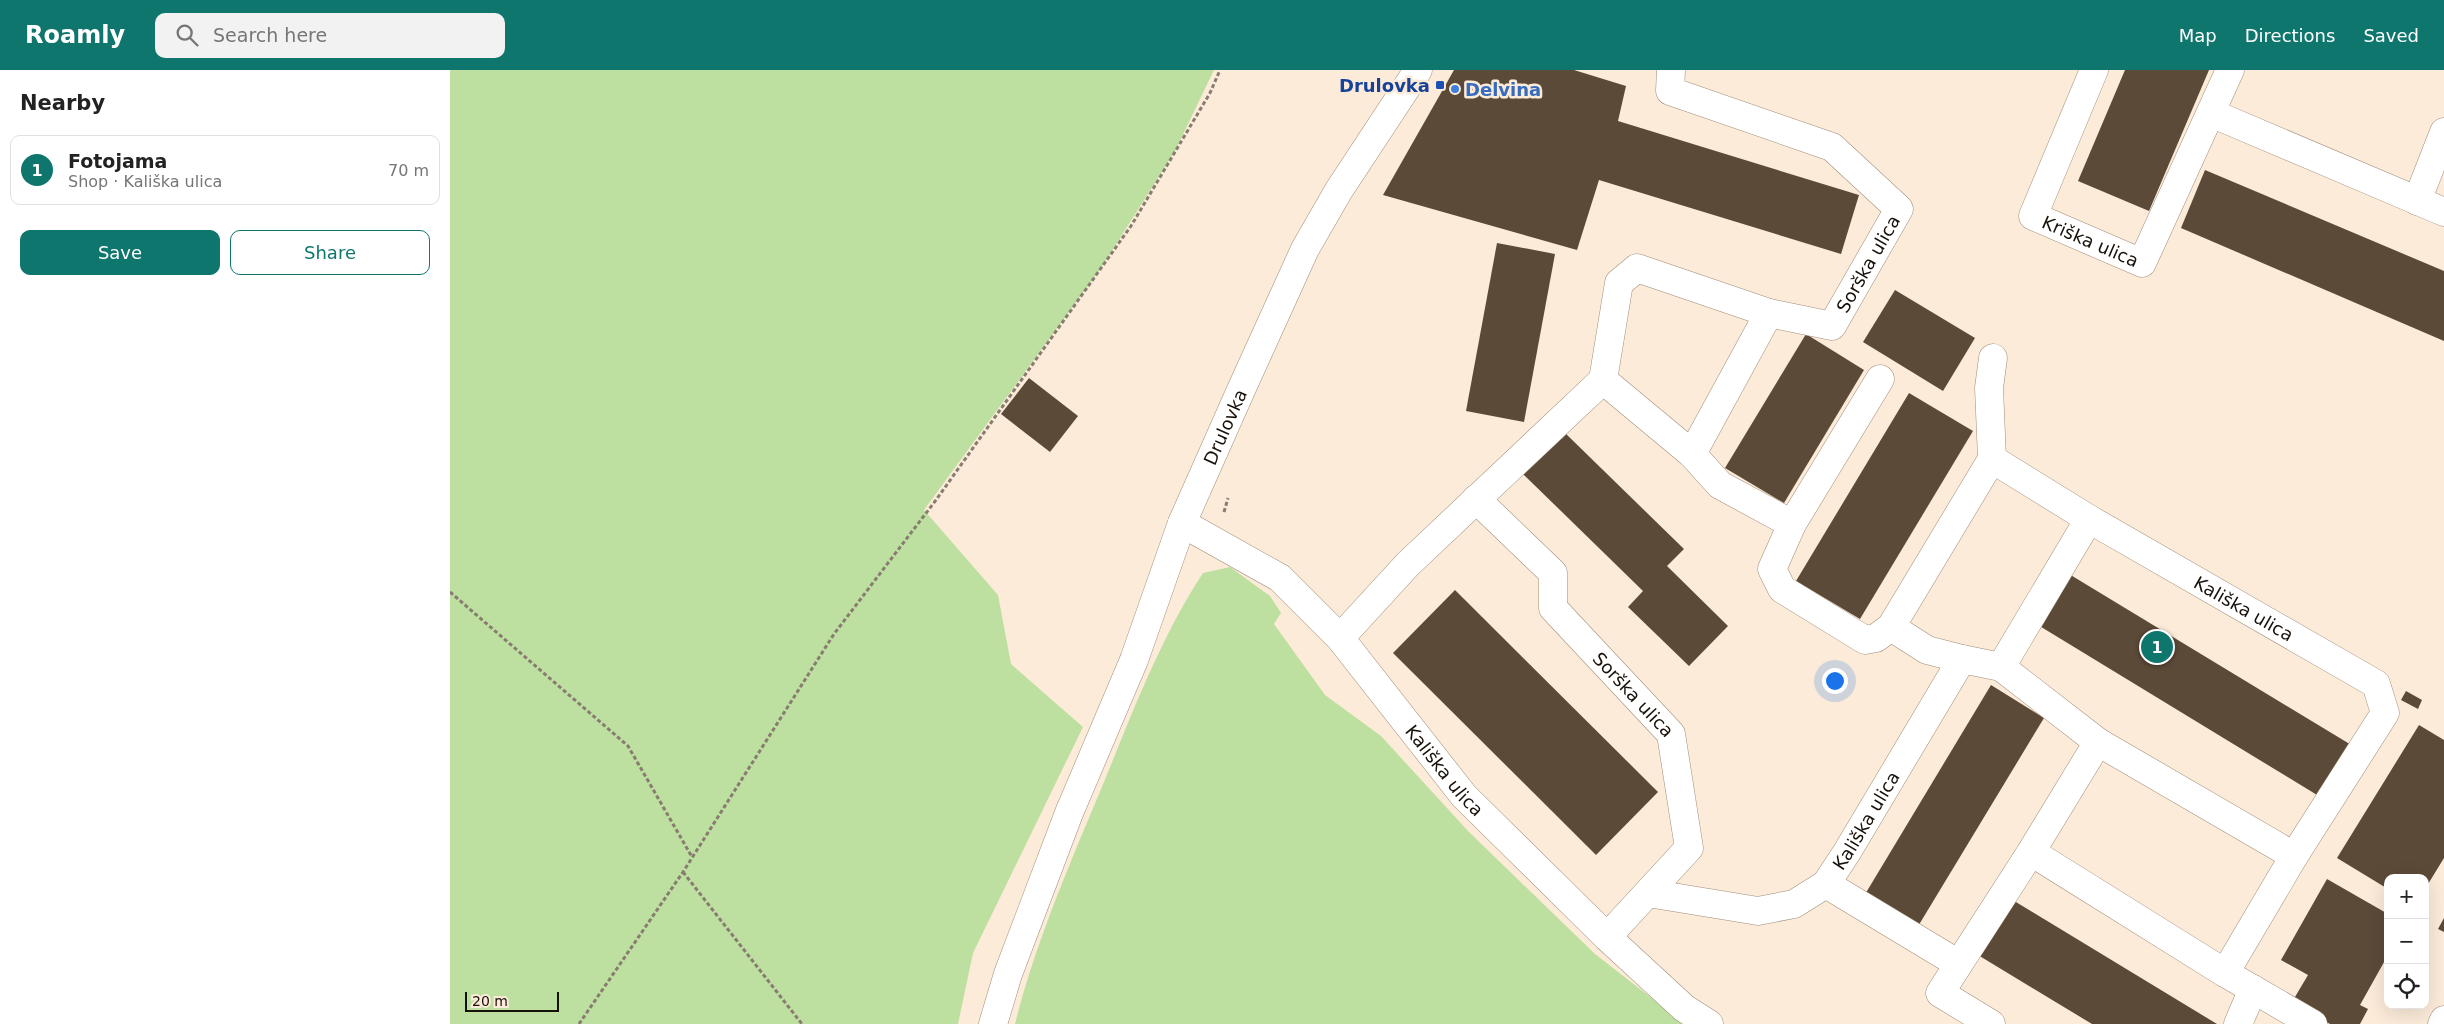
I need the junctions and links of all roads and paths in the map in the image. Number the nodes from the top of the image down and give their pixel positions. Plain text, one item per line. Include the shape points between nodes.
1 (1220, 70) edge
2 (1418, 70) edge
3 (1672, 70) edge
4 (2094, 70) edge
5 (2230, 70) edge
6 (2211, 113) junction
7 (2444, 132) edge
8 (2417, 201) junction
9 (2444, 212) edge
10 (1769, 313) junction
11 (1993, 358) dead end
12 (1880, 379) dead end
13 (1603, 380) junction
14 (1692, 454) junction
15 (1992, 460) junction
16 (1476, 499) junction
17 (2089, 519) junction
18 (1182, 523) junction
19 (1792, 524) junction
20 (450, 592) edge
21 (1891, 628) junction
22 (1340, 638) junction
23 (1962, 659) junction
24 (2001, 668) junction
25 (2098, 742) junction
26 (2031, 852) junction
27 (2294, 856) junction
28 (692, 857) junction
29 (683, 872) junction
30 (1826, 884) junction
31 (1648, 893) junction
32 (1607, 937) junction
33 (1957, 963) junction
34 (2225, 973) junction
35 (2252, 989) junction
36 (2444, 1020) edge
37 (579, 1024) edge
38 (802, 1024) edge
39 (993, 1024) edge
40 (1709, 1024) edge
41 (1991, 1024) edge
42 (2238, 1024) edge
43 (2313, 1024) edge
44 (2442, 1024) edge

1 - 28 path via 1131,226 936,500 834,634
2 - 18 street, Drulovka via 1344,182 1305,249
3 - 10 street, Sorška ulica via 1670,91 1832,147 1899,209 1832,326
4 - 6 street, Kriška ulica via 2033,216 2142,263
5 - 6 street, Kriška ulica
6 - 8 street
7 - 8 street
8 - 9 street
10 - 13 street, Sorška ulica via 1637,268 1619,283
10 - 14 street
11 - 15 street via 1989,388
12 - 19 street
13 - 14 street
13 - 16 street
14 - 19 street via 1720,485
15 - 17 street
15 - 21 street
16 - 22 street via 1408,564
16 - 31 street, Sorška ulica via 1553,573 1553,608 1671,734 1689,848
17 - 24 street
17 - 27 street, Kališka ulica via 2376,684 2386,713
18 - 22 street, Kališka ulica via 1280,578
18 - 39 street, Drulovka via 1134,660 1069,813 1008,974
19 - 21 street via 1772,569 1782,589 1865,640 1876,638
20 - 28 path via 628,746
21 - 23 street via 1927,650
22 - 32 street, Kališka ulica via 1464,796
23 - 24 street
23 - 30 street, Kališka ulica
24 - 25 street
25 - 26 street
25 - 27 street
26 - 33 street
26 - 34 street
27 - 34 street, Kališka ulica
28 - 29 path
29 - 37 path
29 - 38 path
30 - 31 street via 1794,904 1758,911
30 - 33 street, Kališka ulica
31 - 32 street, Sorška ulica
32 - 40 street, Kališka ulica via 1684,1008
33 - 41 street via 1940,992
34 - 35 street
35 - 42 street
35 - 43 street
36 - 44 street

